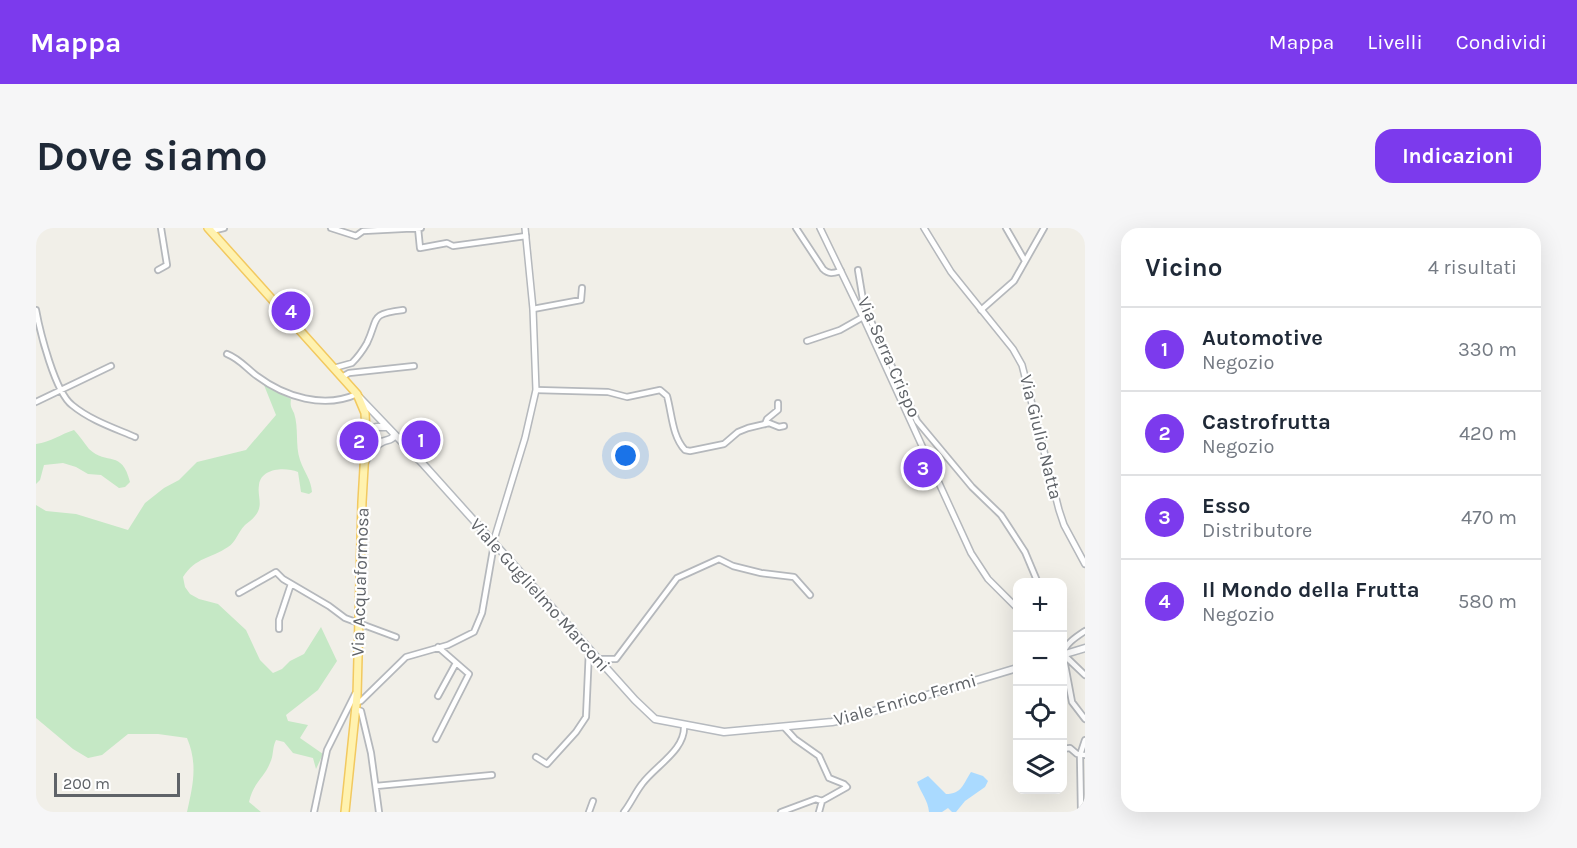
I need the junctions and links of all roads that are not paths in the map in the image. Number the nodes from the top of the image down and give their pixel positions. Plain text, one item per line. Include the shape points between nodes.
1 (161, 228) edge
2 (224, 228) edge
3 (331, 228) edge
4 (419, 228) edge
5 (525, 228) edge
6 (796, 228) edge
7 (820, 228) edge
8 (924, 228) edge
9 (1006, 228) edge
10 (1044, 228) edge
11 (210, 230) edge
12 (526, 236) junction
13 (1025, 261) junction
14 (158, 270) dead end
15 (858, 270) dead end
16 (841, 271) junction
17 (582, 288) dead end
18 (36, 309) edge
19 (533, 309) junction
20 (403, 310) dead end
21 (981, 310) junction
22 (863, 317) junction
23 (807, 341) dead end
24 (227, 354) dead end
25 (111, 366) dead end
26 (414, 366) dead end
27 (333, 368) junction
28 (342, 377) junction
29 (536, 388) junction
30 (63, 390) junction
31 (357, 394) junction
32 (36, 402) edge
33 (778, 404) dead end
34 (765, 424) junction
35 (784, 426) dead end
36 (388, 427) junction
37 (366, 433) junction
38 (135, 437) dead end
39 (393, 437) junction
40 (382, 442) junction
41 (365, 462) junction
42 (494, 543) junction
43 (1085, 564) edge
44 (1036, 578) edge
45 (291, 584) junction
46 (239, 592) dead end
47 (810, 595) dead end
48 (1013, 604) edge
49 (359, 622) junction
50 (279, 629) dead end
51 (1085, 632) edge
52 (396, 637) dead end
53 (1067, 646) edge
54 (438, 647) junction
55 (1085, 648) edge
56 (589, 650) junction
57 (1067, 653) edge
58 (1067, 658) edge
59 (597, 659) junction
60 (456, 663) junction
61 (1013, 669) edge
62 (1067, 674) edge
63 (1085, 675) edge
64 (357, 691) junction
65 (438, 696) dead end
66 (356, 706) junction
67 (1085, 719) edge
68 (684, 725) junction
69 (784, 727) junction
70 (436, 739) dead end
71 (1085, 740) edge
72 (1067, 748) edge
73 (1082, 754) edge
74 (536, 757) dead end
75 (1082, 762) edge
76 (492, 775) dead end
77 (376, 786) junction
78 (593, 801) dead end
79 (822, 801) junction
80 (314, 812) edge
81 (345, 812) edge
82 (379, 812) edge
83 (588, 812) edge
84 (624, 812) edge
85 (781, 812) edge
86 (819, 812) edge
87 (1081, 812) edge

1 - 14 street via 167,265
2 - 11 street
3 - 4 street via 356,236 363,231
4 - 12 street via 420,248
5 - 12 street
6 - 16 street via 827,273
7 - 16 street
8 - 21 street, Via Giulio Natta
9 - 13 street
10 - 13 street
11 - 27 main road
12 - 19 street
13 - 21 street via 1014,281
15 - 44 street, Via Serra Crispo via 864,306 917,421 1001,515
16 - 22 street
17 - 19 street via 581,300
18 - 30 street via 50,363
19 - 29 street
20 - 27 street via 380,316 352,363
21 - 43 street, Via Giulio Natta via 1022,365 1059,510
22 - 23 street
22 - 48 street via 971,553 988,579
24 - 31 street via 261,380 298,397 337,402
25 - 30 street
26 - 28 street
27 - 28 main road
28 - 31 main road
29 - 34 street via 608,392 627,397 660,390 667,396 673,427 685,450 724,444 738,432
29 - 42 street
30 - 32 street
30 - 38 street via 70,404 79,410
31 - 36 main road, Viale Guglielmo Marconi
31 - 37 main road, Via Acquaformosa
33 - 34 street via 778,410
34 - 35 street
36 - 37 main road via 376,427
36 - 39 main road, Viale Guglielmo Marconi
37 - 40 main road
37 - 41 main road, Via Acquaformosa
39 - 40 main road
39 - 42 main road, Viale Guglielmo Marconi
40 - 41 main road
41 - 49 main road, Via Acquaformosa
42 - 54 street via 474,632
42 - 56 main road, Viale Guglielmo Marconi
45 - 46 street via 276,572
45 - 49 street via 345,618
45 - 50 street
47 - 59 street via 794,577 732,566 721,559 677,578 620,656
49 - 52 street
49 - 64 main road, Via Acquaformosa
51 - 53 street
54 - 60 street
54 - 66 street via 406,657
55 - 57 main road
56 - 59 main road, Viale Guglielmo Marconi
56 - 74 street via 586,717 547,764
58 - 63 street
59 - 68 main road, Viale Guglielmo Marconi via 648,714
60 - 65 street
60 - 70 street via 468,674
61 - 69 main road, Viale Enrico Fermi via 847,719
62 - 67 street via 1073,705
64 - 66 main road, Via Acquaformosa
64 - 80 street via 327,750
66 - 77 street via 366,727
66 - 81 main road, Via Acquaformosa
68 - 69 main road, Viale Enrico Fermi via 724,732
68 - 84 street via 685,733 674,754 642,784
69 - 79 street via 819,756 829,778 847,788
71 - 73 street
72 - 73 street
73 - 75 street
75 - 87 street
76 - 77 street
77 - 82 street
78 - 83 street
79 - 85 street
79 - 86 street

